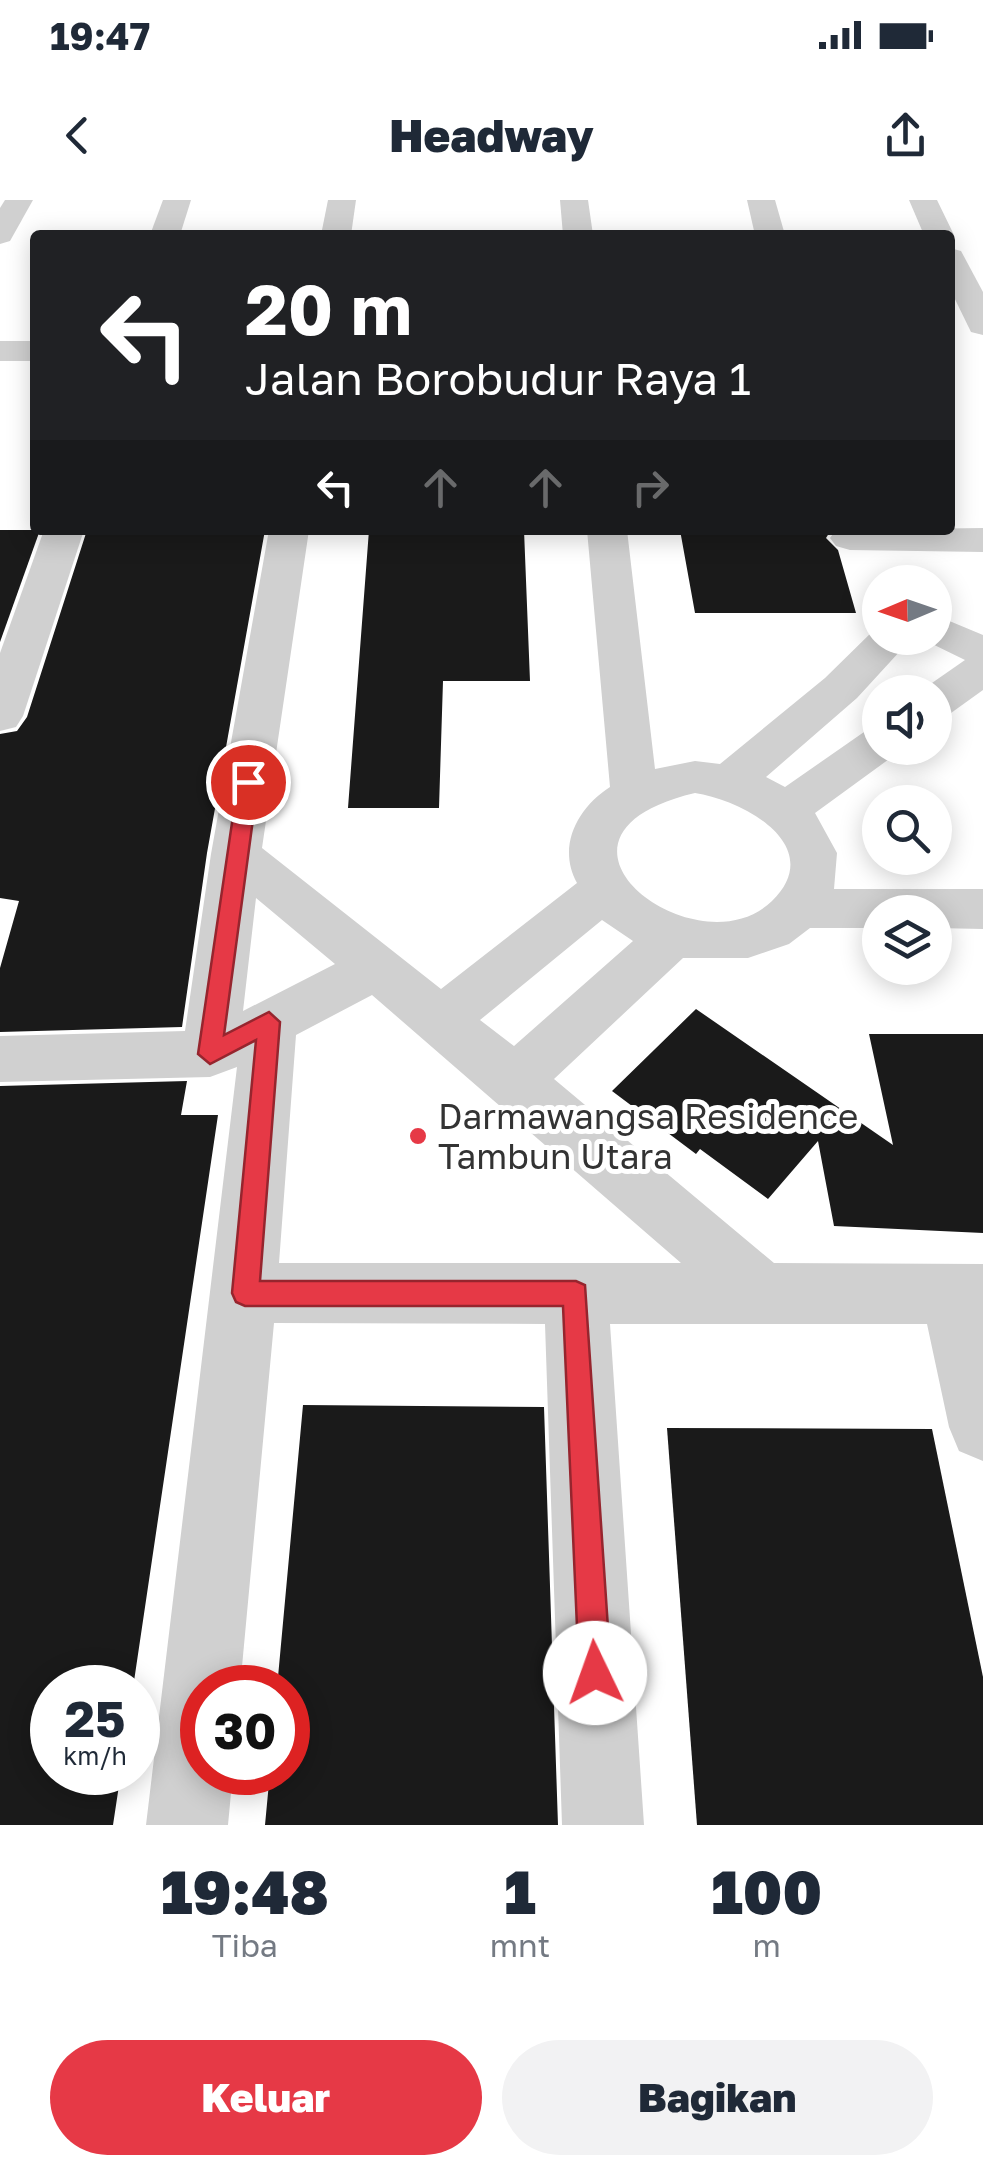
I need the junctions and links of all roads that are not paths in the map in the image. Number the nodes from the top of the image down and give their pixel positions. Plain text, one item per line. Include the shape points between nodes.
1 (20, 200) edge
2 (177, 200) edge
3 (342, 200) edge
4 (574, 200) edge
5 (761, 200) edge
6 (922, 200) edge
7 (167, 230) edge
8 (337, 230) edge
9 (577, 230) edge
10 (769, 230) edge
11 (937, 230) edge
12 (0, 235) edge
13 (955, 267) edge
14 (983, 325) edge
15 (0, 351) edge
16 (30, 351) edge
17 (62, 535) edge
18 (287, 535) edge
19 (608, 535) edge
20 (850, 535) edge
21 (871, 535) edge
22 (983, 540) edge
23 (872, 565) edge
24 (952, 636) edge
25 (983, 652) edge
26 (874, 655) edge
27 (983, 668) edge
28 (952, 691) edge
29 (0, 716) edge
30 (862, 756) edge
31 (729, 782) junction
32 (634, 790) junction
33 (786, 810) junction
34 (236, 854) junction
35 (603, 891) junction
36 (800, 908) junction
37 (983, 909) edge
38 (672, 936) junction
39 (377, 967) junction
40 (440, 1020) junction
41 (269, 1022) junction
42 (210, 1054) junction
43 (0, 1059) edge
44 (515, 1080) junction
45 (245, 1293) junction
46 (576, 1294) junction
47 (761, 1294) junction
48 (968, 1294) edge
49 (983, 1428) edge
50 (187, 1825) edge
51 (603, 1825) edge

1 - 12 street
2 - 7 street
3 - 8 street
4 - 9 street
5 - 10 street
6 - 11 street
13 - 14 street
15 - 16 street
17 - 29 street
18 - 34 street
19 - 32 street
20 - 23 street
21 - 22 street
24 - 25 street
26 - 31 street
27 - 28 street
30 - 33 street
31 - 32 street via 695,777
31 - 33 street
32 - 35 street via 598,822 591,845
33 - 36 street via 814,858 812,884
34 - 39 street
34 - 42 street
35 - 38 street via 645,925
35 - 40 street
36 - 37 street
36 - 38 street via 746,939
38 - 44 street
39 - 40 street
39 - 41 street
40 - 44 street
41 - 42 street
41 - 45 street
42 - 43 street
44 - 47 street
45 - 46 street
45 - 50 street
46 - 47 street
46 - 51 street
47 - 48 street
48 - 49 street

